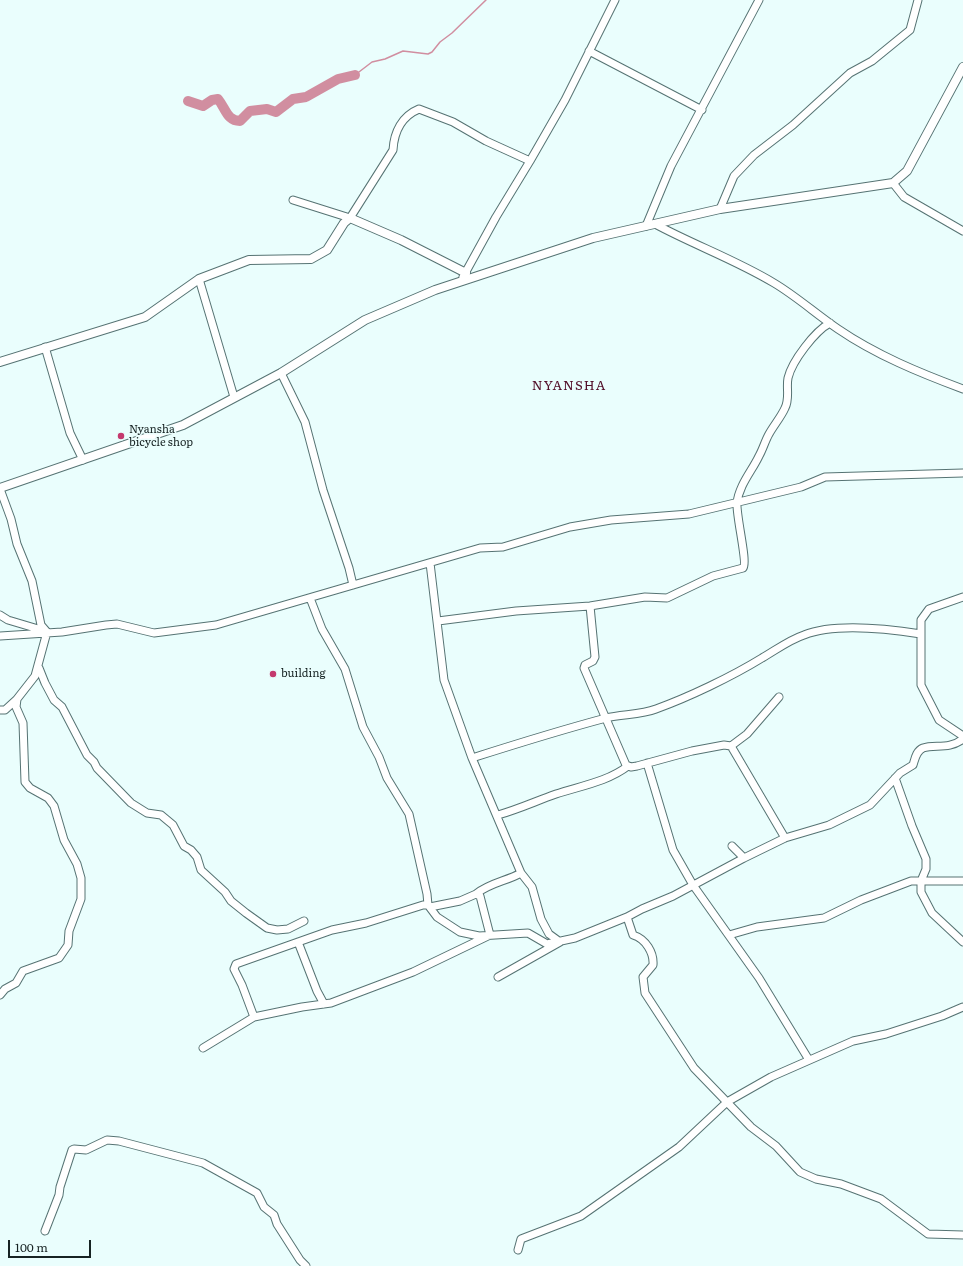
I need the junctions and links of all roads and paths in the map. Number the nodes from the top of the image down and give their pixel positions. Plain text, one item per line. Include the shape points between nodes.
1 (615, 0) edge
2 (759, 0) edge
3 (918, 0) edge
4 (589, 51) junction
5 (963, 67) edge
6 (960, 80) edge
7 (702, 110) junction
8 (530, 161) junction
9 (893, 184) junction
10 (293, 200) dead end
11 (720, 209) junction
12 (350, 218) junction
13 (650, 225) junction
14 (963, 231) edge
15 (466, 273) junction
16 (199, 279) junction
17 (460, 282) junction
18 (830, 323) junction
19 (45, 347) junction
20 (0, 362) edge
21 (281, 373) junction
22 (963, 389) edge
23 (234, 397) junction
24 (83, 460) junction
25 (963, 473) edge
26 (0, 488) edge
27 (737, 502) junction
28 (430, 563) junction
29 (353, 585) junction
30 (963, 596) edge
31 (310, 598) junction
32 (590, 606) junction
33 (0, 615) edge
34 (438, 621) junction
35 (47, 632) junction
36 (921, 634) junction
37 (0, 636) edge
38 (38, 667) junction
39 (779, 697) dead end
40 (17, 700) junction
41 (0, 710) edge
42 (606, 718) junction
43 (963, 738) edge
44 (731, 746) junction
45 (472, 758) junction
46 (647, 763) junction
47 (628, 766) junction
48 (895, 778) junction
49 (498, 815) junction
50 (784, 838) junction
51 (732, 846) dead end
52 (744, 858) junction
53 (521, 874) junction
54 (921, 881) junction
55 (963, 881) edge
56 (693, 885) junction
57 (476, 894) junction
58 (429, 906) junction
59 (627, 917) junction
60 (304, 921) dead end
61 (490, 935) junction
62 (729, 935) junction
63 (298, 942) junction
64 (560, 942) junction
65 (963, 942) edge
66 (498, 977) dead end
67 (0, 995) edge
68 (324, 1004) junction
69 (963, 1007) edge
70 (254, 1017) junction
71 (203, 1048) dead end
72 (809, 1060) junction
73 (727, 1102) junction
74 (45, 1231) dead end
75 (963, 1235) edge
76 (518, 1250) dead end
77 (306, 1266) edge

1 - 4 street
2 - 7 street
3 - 11 street via 910,30 872,61 850,73 793,125 754,155 734,176
4 - 7 street
4 - 8 street via 565,100
5 - 6 street
6 - 9 street via 907,171
7 - 13 street via 671,166
8 - 12 street via 486,141 454,122 419,109 411,112 398,128 393,140 393,150
8 - 15 street
9 - 11 street
9 - 14 street via 904,197
10 - 12 street
11 - 13 street
12 - 15 street
12 - 16 street via 344,223 328,250 311,259 249,260
13 - 17 street via 593,238
13 - 18 street via 735,261 769,280
15 - 17 street
16 - 19 street via 145,317
16 - 23 street
17 - 21 street via 365,320
18 - 22 street via 905,366
18 - 27 street via 805,347 792,369 788,377 786,408 776,421 760,456 742,485
19 - 20 street
19 - 24 street via 70,433
21 - 23 street
21 - 29 street via 305,422
23 - 24 street via 183,425
24 - 26 street
25 - 27 street via 824,478 801,487
26 - 35 street via 17,544 32,581 41,625
27 - 28 street via 689,514 611,520 570,527 503,547 480,548
27 - 32 street via 738,522 746,561 743,568 713,576 667,598 646,597
28 - 29 street
28 - 34 street
29 - 31 street
30 - 36 street via 929,609 921,620
31 - 35 street via 216,625 154,633 118,624
31 - 58 street via 322,629 345,669 363,727 409,814
32 - 34 street via 516,611
32 - 42 street via 595,657 584,668
33 - 35 street
34 - 45 street via 444,680
35 - 37 street
35 - 38 street
36 - 42 street via 891,629 838,629 804,634 762,659 684,698 655,710
36 - 43 street via 921,685 939,720
38 - 40 street via 35,676
38 - 60 street via 87,756 131,803 148,813 161,815 173,825 184,846 197,858 201,870 231,901 272,929 284,930
39 - 44 street via 747,734
40 - 41 street via 5,710
40 - 67 street via 16,707 23,723 25,782 30,788 48,798 54,806 64,840 79,871 81,899 69,931 68,945 59,958 23,971 16,983
42 - 45 street
42 - 47 street
43 - 48 street via 948,746 922,748 916,754 913,765
44 - 46 street via 692,751
44 - 50 street
45 - 49 street
46 - 47 street
46 - 56 street via 673,850
47 - 49 street via 619,773 586,786
48 - 50 street via 870,805 829,825
48 - 54 street via 926,859 926,869
49 - 53 street
50 - 52 street
51 - 52 street
52 - 56 street
53 - 57 street via 486,887
53 - 64 street via 532,887 541,918 549,934
54 - 55 street
54 - 62 street via 911,881 861,900 824,918 757,927
54 - 65 street via 921,892 932,913
56 - 59 street
56 - 62 street
57 - 58 street via 460,901
57 - 61 street via 480,896
58 - 61 street via 437,917 460,932 479,936
58 - 63 street via 404,910
59 - 64 street
59 - 73 street via 633,935 645,942 653,959 653,966 643,977 645,993 694,1068
61 - 64 street via 524,932 547,944
61 - 68 street via 413,972
62 - 72 street via 759,978
63 - 68 street
63 - 70 street via 234,965
64 - 66 street
68 - 70 street
69 - 72 street via 886,1034 853,1041
70 - 71 street
72 - 73 street via 771,1077
73 - 75 street via 805,1175 841,1184 881,1199 928,1234
73 - 76 street via 679,1147 581,1216 521,1239
74 - 77 street via 72,1150 86,1150 107,1140 203,1162 257,1193

